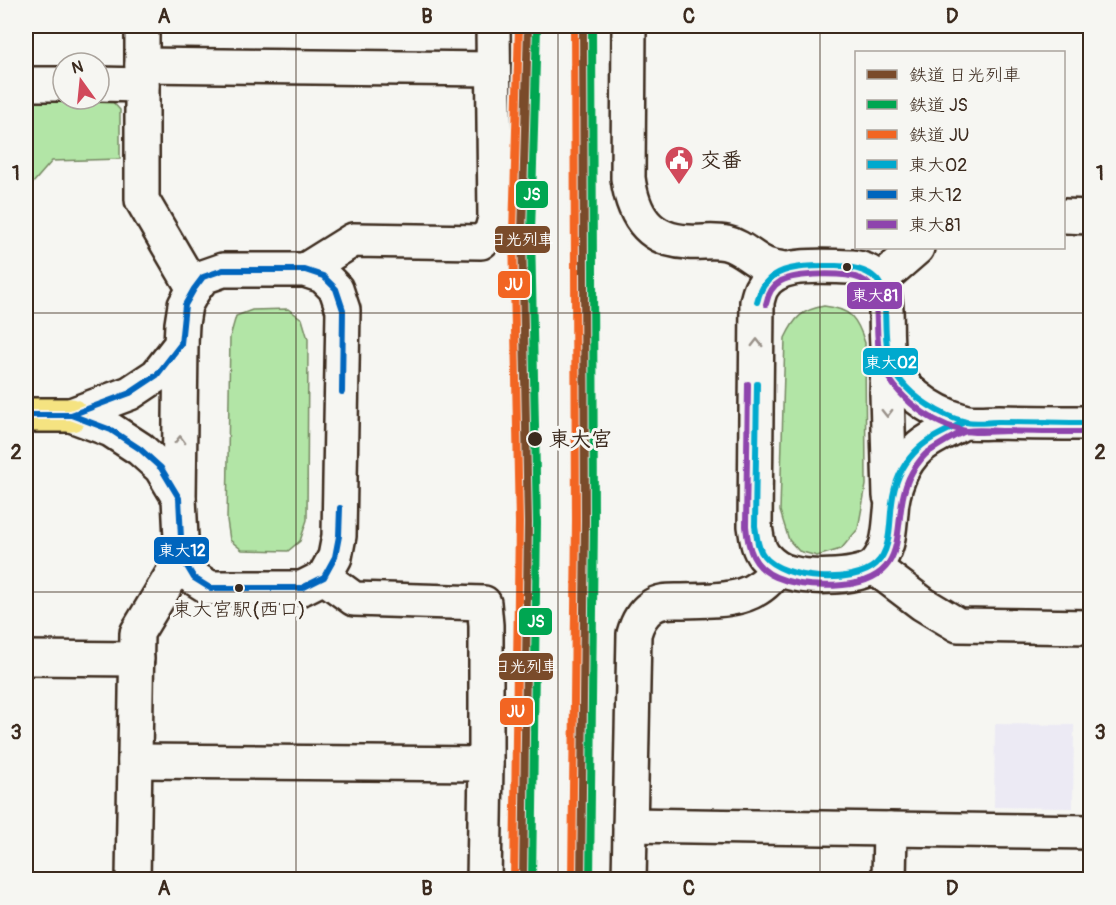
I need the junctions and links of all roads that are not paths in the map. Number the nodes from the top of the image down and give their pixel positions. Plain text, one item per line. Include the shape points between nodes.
1 (142, 26) edge
2 (493, 26) edge
3 (629, 26) edge
4 (493, 69) junction
5 (142, 75) junction
6 (111, 81) edge
7 (26, 84) edge
8 (51, 84) edge
9 (1065, 216) edge
10 (1090, 217) edge
11 (916, 249) edge
12 (784, 269) junction
13 (305, 270) junction
14 (879, 281) junction
15 (194, 289) junction
16 (181, 344) junction
17 (889, 354) junction
18 (26, 415) edge
19 (71, 416) junction
20 (964, 422) junction
21 (1090, 423) edge
22 (179, 498) junction
23 (891, 509) junction
24 (182, 558) junction
25 (874, 567) junction
26 (777, 568) junction
27 (324, 577) junction
28 (1090, 627) edge
29 (26, 658) edge
30 (137, 659) junction
31 (135, 761) junction
32 (486, 764) junction
33 (630, 825) junction
34 (890, 829) junction
35 (1090, 832) edge
36 (133, 879) edge
37 (484, 879) edge
38 (628, 879) edge
39 (889, 879) edge

1 - 5 street
2 - 4 street
3 - 12 street via 628,178 637,212 646,225 664,237 725,243 767,265
4 - 5 street
4 - 13 street via 495,219 491,233 481,242 353,240
5 - 6 street
5 - 15 street via 142,200
7 - 8 street
9 - 10 street
11 - 14 street
12 - 14 street via 864,268
26 -> 12 street via 757,546 755,526 757,302 761,288
13 - 15 street via 223,270 203,278
13 - 27 street via 323,276 336,289 343,310 339,536 335,557
14 - 17 street via 886,309
15 - 16 street via 185,305
16 - 19 street via 157,375 130,393
22 -> 16 street
17 - 20 street via 906,388 922,402
17 -> 23 street via 886,394
18 - 19 main road
19 - 22 street via 111,430 140,448 161,468
20 - 21 street
20 - 23 street via 920,447 895,485
22 - 24 street
23 - 25 street via 886,550
24 - 27 street via 194,578 210,588 302,588
24 - 30 street via 137,633
25 - 26 street via 850,575 828,576 792,574
25 - 28 street via 958,625
26 - 33 street via 771,579 743,596 727,600 662,601 639,619 634,634
27 - 32 street via 354,599 484,603
29 - 30 street
30 - 31 street
31 - 32 street
31 - 36 street
32 - 37 street
33 - 34 street
33 - 38 street
34 - 35 street
34 - 39 street

